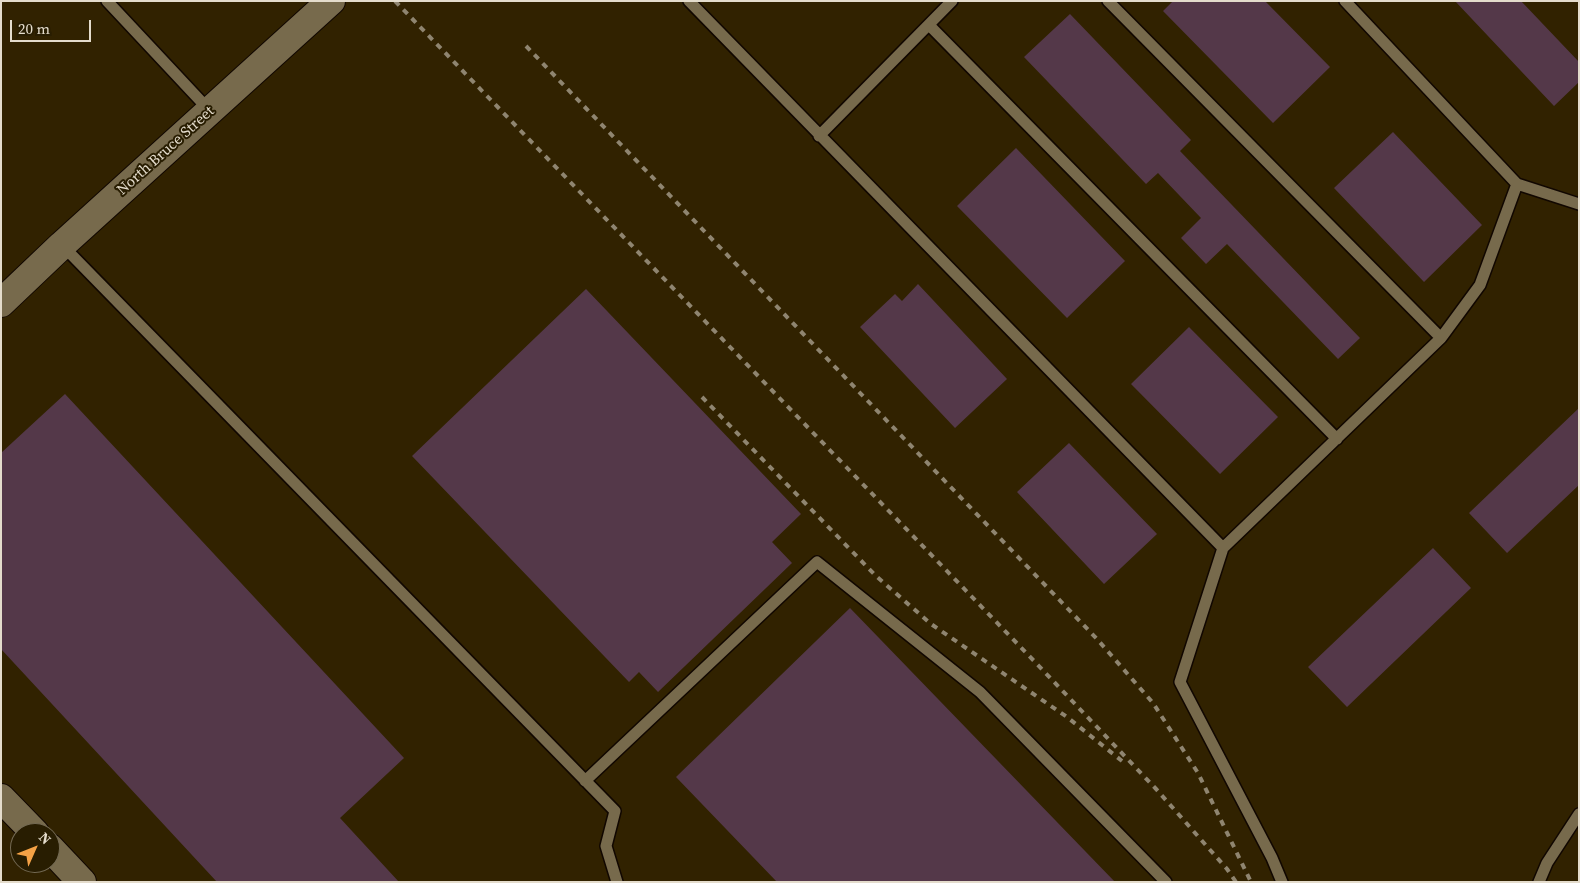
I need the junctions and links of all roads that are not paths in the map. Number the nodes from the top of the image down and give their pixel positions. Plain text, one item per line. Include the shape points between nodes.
1 (106, 1) edge
2 (331, 1) edge
3 (689, 1) edge
4 (952, 1) edge
5 (1108, 1) edge
6 (1345, 1) edge
7 (929, 25) junction
8 (210, 111) junction
9 (819, 136) junction
10 (1517, 184) junction
11 (1579, 204) edge
12 (62, 245) junction
13 (1, 303) edge
14 (1441, 338) junction
15 (1337, 439) junction
16 (1223, 548) junction
17 (586, 782) junction
18 (1, 798) edge
19 (1579, 814) edge
20 (25, 823) edge
21 (60, 859) edge
22 (82, 882) edge
23 (617, 882) edge
24 (1166, 882) edge
25 (1282, 882) edge
26 (1539, 882) edge

1 - 8 lane
2 - 8 street, North Bruce Street
3 - 9 lane
4 - 7 lane
5 - 14 lane
6 - 10 lane
7 - 9 lane
7 - 15 lane
8 - 12 street, North Bruce Street
9 - 16 lane
10 - 11 lane
10 - 14 lane via 1480,285
12 - 13 street, North Bruce Street
12 - 17 lane
14 - 15 lane
15 - 16 lane
16 - 25 lane via 1180,682
17 - 23 lane via 615,812 606,846
17 - 24 lane via 817,562 980,692
18 - 20 street
19 - 26 lane via 1547,863
21 - 22 street

